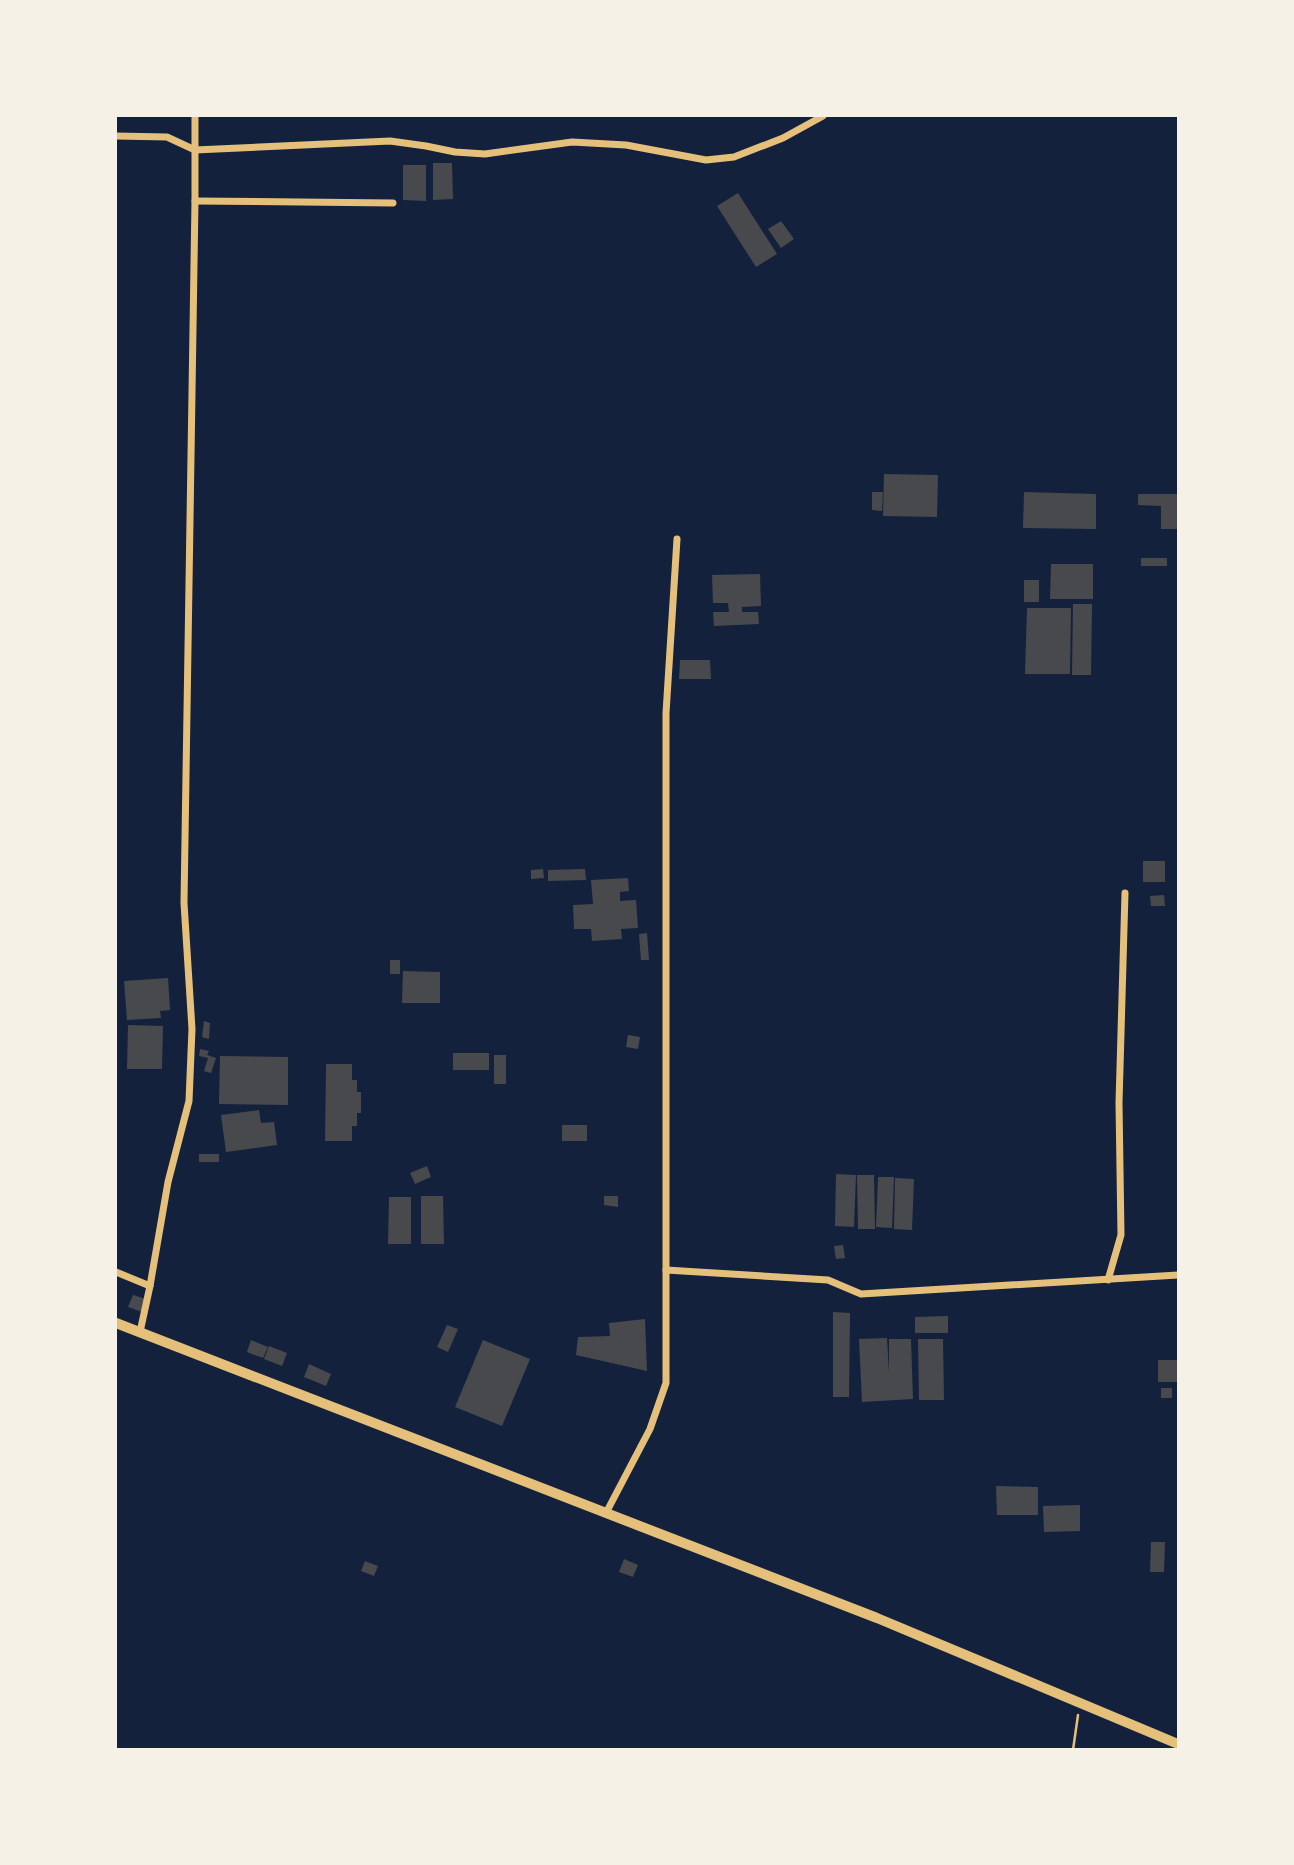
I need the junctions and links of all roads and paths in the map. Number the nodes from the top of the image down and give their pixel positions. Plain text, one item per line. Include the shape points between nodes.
1 (194, 116) edge
2 (823, 116) edge
3 (116, 136) edge
4 (195, 150) junction
5 (195, 201) junction
6 (393, 203) dead end
7 (677, 540) dead end
8 (1125, 893) dead end
9 (666, 1270) junction
10 (116, 1272) edge
11 (1178, 1275) edge
12 (1108, 1280) junction
13 (150, 1286) junction
14 (116, 1323) edge
15 (140, 1332) junction
16 (606, 1513) junction
17 (1080, 1703) junction
18 (1178, 1744) edge
19 (1073, 1749) edge

1 - 4 street
2 - 4 street via 734,157 706,160 626,145 572,142 485,154 390,141
3 - 4 street via 167,137
4 - 5 street
5 - 6 street
5 - 13 street via 184,903 192,1029 189,1101 168,1182
7 - 9 street via 666,713
8 - 12 street via 1119,1103 1121,1235
9 - 12 street via 828,1280 861,1294
9 - 16 street via 666,1383 650,1429
10 - 13 street
11 - 12 street
13 - 15 street
14 - 15 street
15 - 16 street
16 - 17 street
17 - 18 street
17 - 19 path

